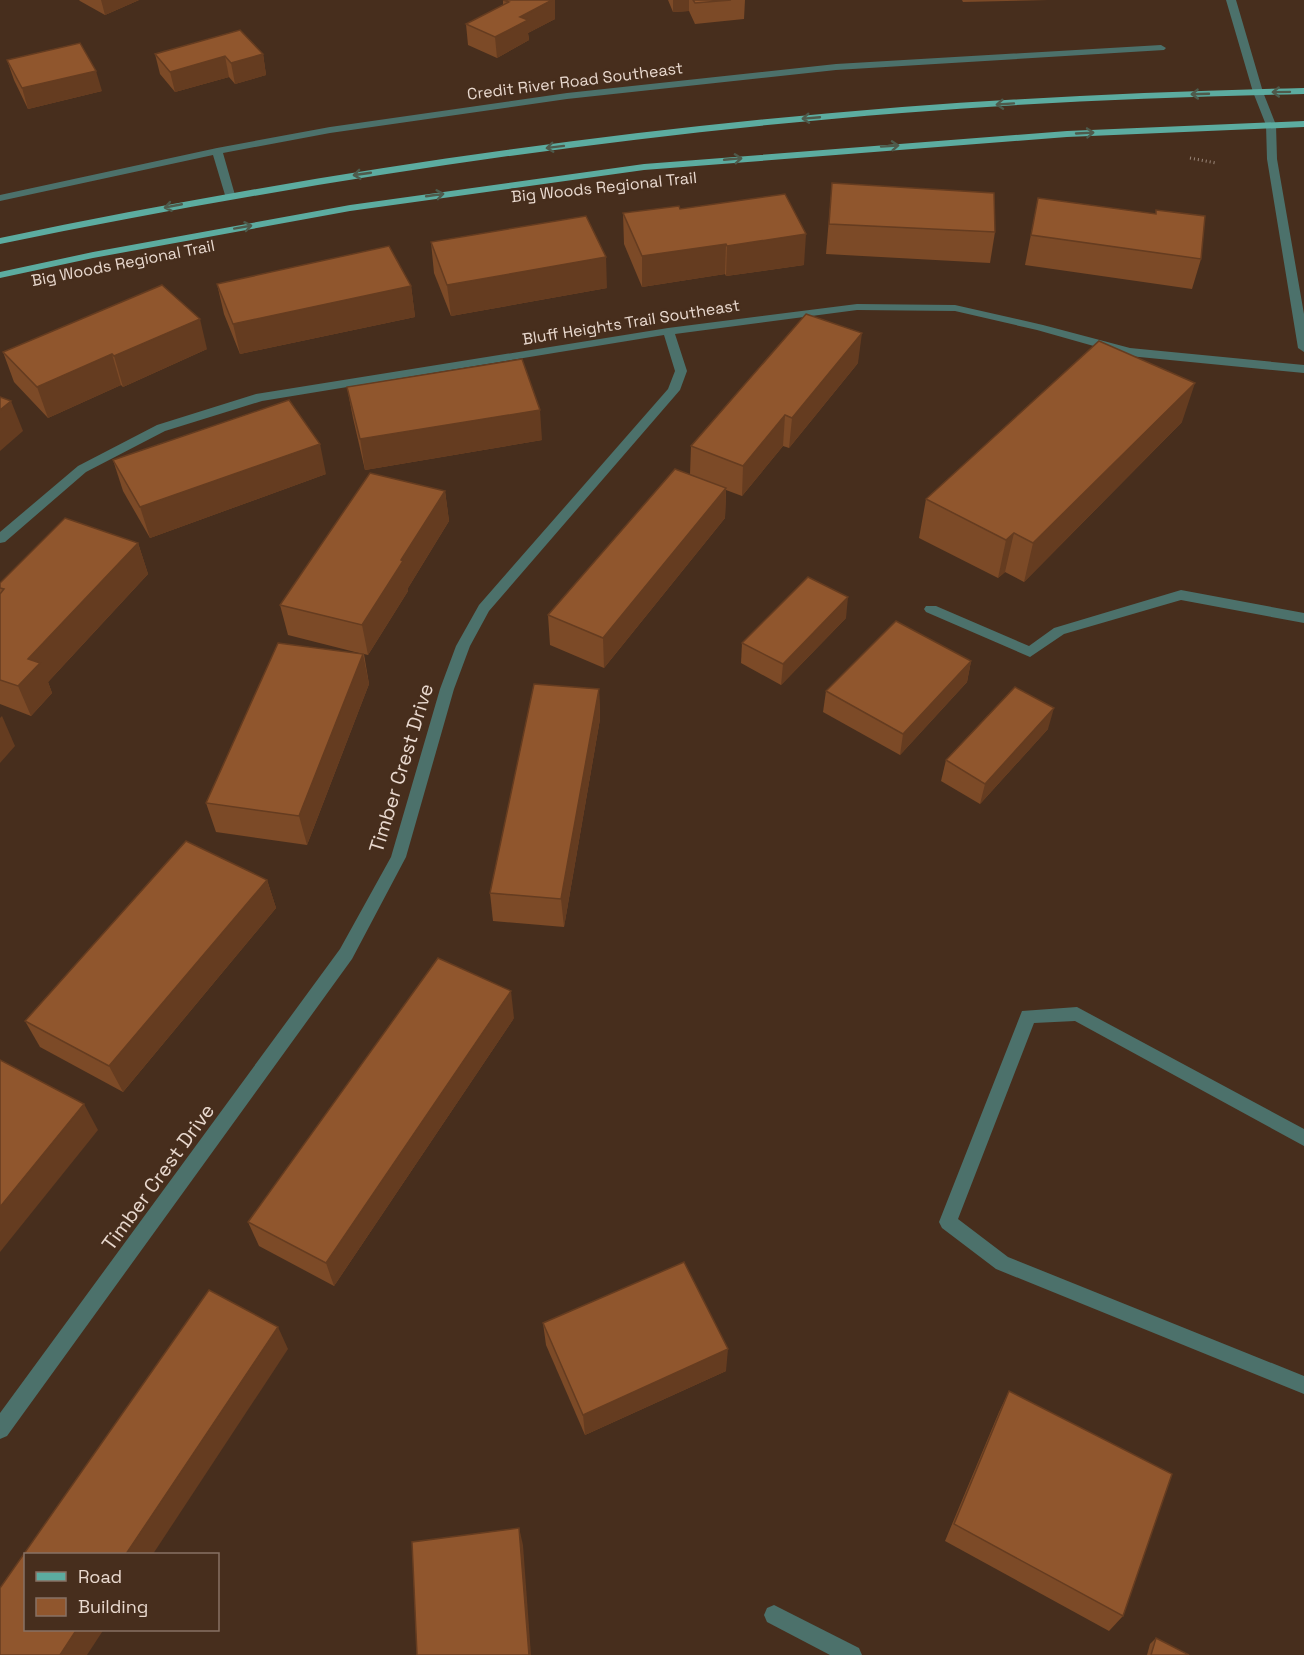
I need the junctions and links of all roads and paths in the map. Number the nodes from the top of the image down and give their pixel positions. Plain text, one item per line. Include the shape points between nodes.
1 (1231, 0) edge
2 (1161, 48) dead end
3 (1304, 91) edge
4 (1258, 92) junction
5 (1304, 124) edge
6 (1271, 125) junction
7 (217, 151) junction
8 (1185, 158) dead end
9 (1216, 163) dead end
10 (230, 195) junction
11 (0, 198) edge
12 (0, 241) edge
13 (0, 275) edge
14 (668, 331) junction
15 (1304, 348) edge
16 (1304, 369) edge
17 (0, 539) edge
18 (931, 609) dead end
19 (1304, 618) edge
20 (1304, 1138) edge
21 (1304, 1385) edge
22 (0, 1429) edge
23 (774, 1615) dead end
24 (852, 1655) edge

1 - 4 street
2 - 7 street, Credit River Road Southeast via 915,61 706,79 446,112
3 -> 4 main road
4 - 6 street
4 -> 10 main road via 1041,101 767,122 483,156
5 - 6 main road
13 -> 6 main road via 350,208 644,167 1067,134
6 - 15 street via 1272,159
7 - 10 street
7 - 11 street, Credit River Road Southeast
8 - 9 path
10 -> 12 main road
14 - 16 street, Bluff Heights Trail Southeast via 857,307 956,308 1129,352
14 - 17 street, Bluff Heights Trail Southeast via 260,397 161,428 82,469
14 - 22 street, Timber Crest Drive via 681,371 674,390 484,608 463,646 398,857 346,954
18 - 19 street via 1029,651 1059,631 1181,595
20 - 21 street via 1077,1014 1028,1016 948,1222 1002,1263
23 - 24 street

